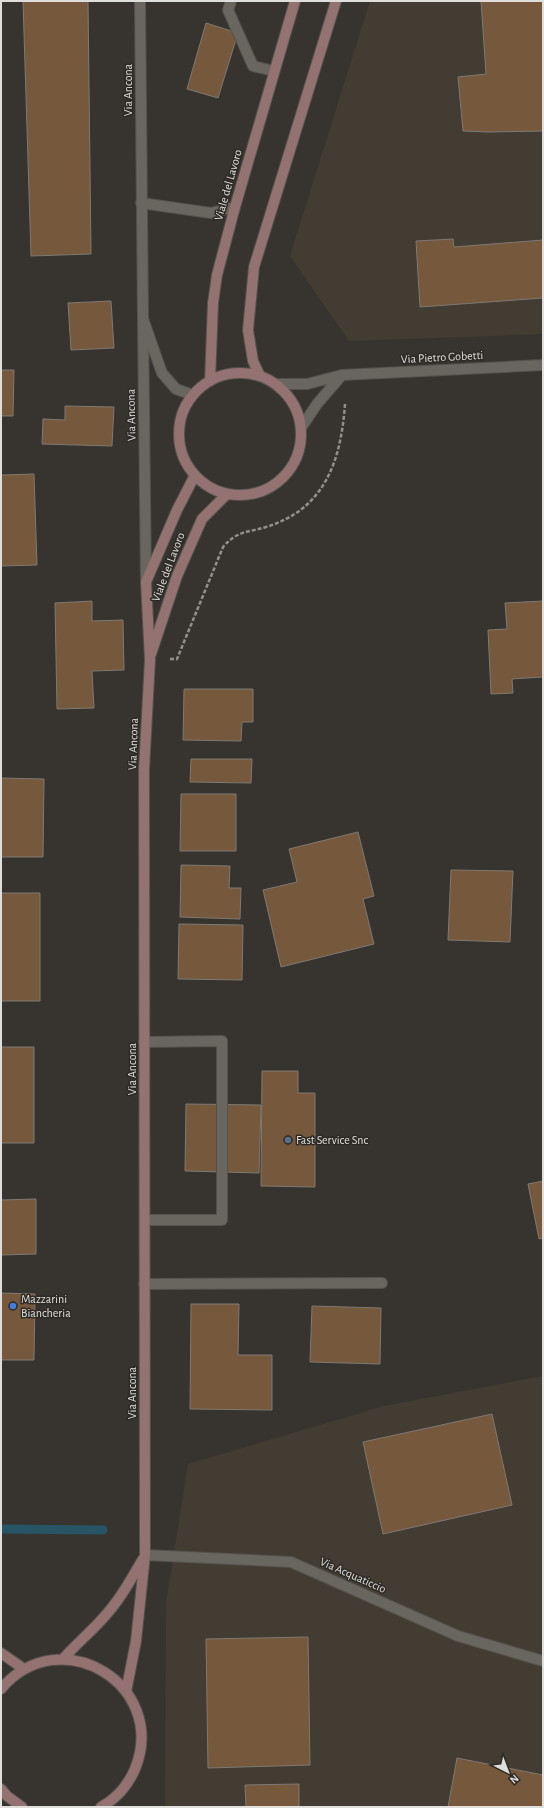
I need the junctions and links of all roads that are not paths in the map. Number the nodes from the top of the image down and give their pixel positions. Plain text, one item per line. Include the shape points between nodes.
1 (140, 1) edge
2 (231, 1) edge
3 (295, 1) edge
4 (336, 1) edge
5 (274, 71) junction
6 (141, 203) junction
7 (235, 207) junction
8 (143, 319) junction
9 (543, 365) edge
10 (342, 375) junction
11 (260, 376) junction
12 (210, 381) junction
13 (276, 384) junction
14 (193, 395) junction
15 (301, 428) junction
16 (195, 475) junction
17 (227, 494) junction
18 (146, 582) junction
19 (150, 660) junction
20 (144, 1042) junction
21 (145, 1220) junction
22 (382, 1283) dead end
23 (144, 1284) junction
24 (145, 1555) junction
25 (1, 1653) edge
26 (63, 1659) junction
27 (543, 1661) edge
28 (24, 1669) junction
29 (1, 1689) edge
30 (126, 1692) junction
31 (1, 1789) edge
32 (121, 1791) junction
33 (22, 1807) edge
34 (100, 1807) edge
35 (117, 1807) edge

1 - 6 street, Via Ancona
2 - 5 street via 228,10 254,66
3 - 5 main road, Viale del Lavoro
4 - 11 main road via 254,266 248,330 254,361
5 - 7 main road, Viale del Lavoro
6 - 7 street via 211,213
6 - 8 street, Via Ancona
7 - 12 main road, Viale del Lavoro via 217,275
8 - 14 street, Via Ancona via 162,372 176,388
8 - 18 street, Via Ancona
9 - 10 street, Via Pietro Gobetti
10 - 13 street, Via Pietro Gobetti via 306,384
10 - 15 street via 317,404
11 - 12 main road via 243,373 226,375
11 - 13 main road
12 - 14 main road
13 - 15 main road via 289,396 298,411
14 - 16 main road via 184,410 180,444 185,461
15 - 17 main road via 300,447 294,465 281,480 265,491 246,495
16 - 17 main road via 209,487
16 - 18 main road, Via Ancona
17 - 19 main road, Viale del Lavoro via 202,519 177,576
18 - 19 main road, Via Ancona
19 - 20 main road, Via Ancona via 144,770
20 - 21 main road, Via Ancona
20 - 21 street via 222,1042 222,1220
21 - 23 main road, Via Ancona
22 - 23 street
23 - 24 main road, Via Ancona
24 - 26 main road via 119,1599
24 - 27 street, Via Acquaticcio via 291,1562 458,1636
24 - 30 main road, Via Ancona via 136,1641
25 - 28 main road
26 - 28 main road via 42,1661
26 - 30 main road via 81,1661 98,1668 114,1678
28 - 29 main road
30 - 32 main road via 135,1707 141,1742 139,1760
31 - 33 main road
32 - 34 main road
32 - 35 main road

